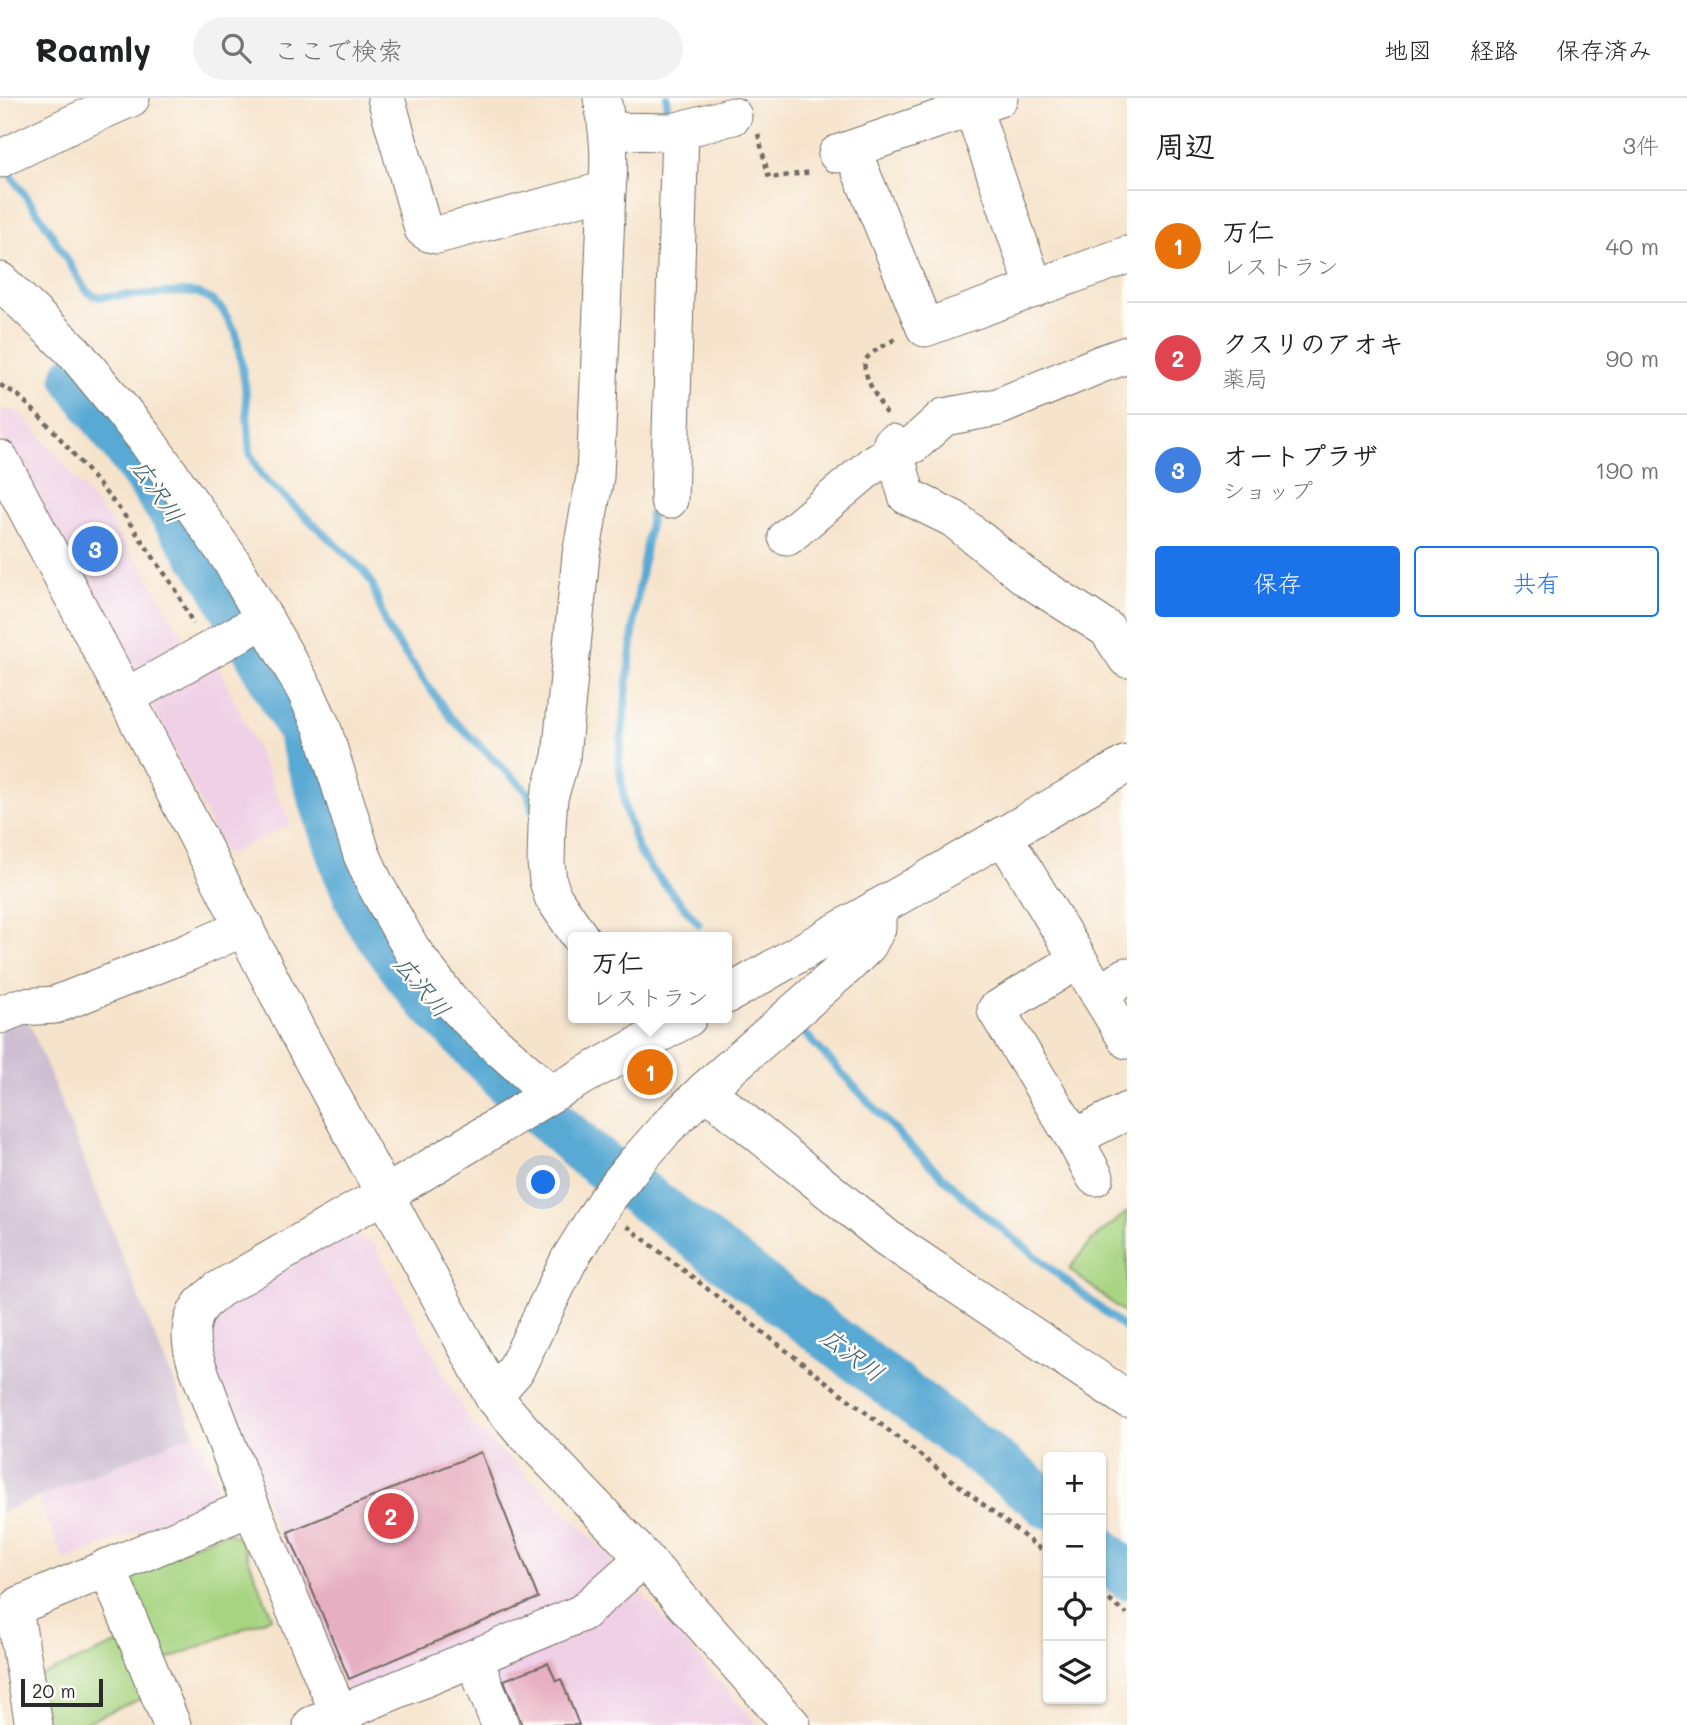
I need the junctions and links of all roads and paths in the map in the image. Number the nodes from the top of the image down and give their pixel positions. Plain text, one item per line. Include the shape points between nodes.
1 (130, 98) edge
2 (386, 98) edge
3 (986, 102) edge
4 (605, 115) edge
5 (733, 116) joint
6 (671, 132) junction
7 (844, 152) junction
8 (0, 159) edge
9 (607, 190) junction
10 (1127, 255) edge
11 (0, 281) edge
12 (1034, 289) junction
13 (898, 338) dead end
14 (1127, 355) edge
15 (0, 385) edge
16 (893, 448) junction
17 (0, 459) edge
18 (668, 500) dead end
19 (787, 537) dead end
20 (240, 634) junction
21 (1127, 659) edge
22 (126, 697) junction
23 (1127, 764) edge
24 (1003, 835) junction
25 (877, 908) junction
26 (245, 927) junction
27 (577, 932) edge
28 (1078, 960) junction
29 (1113, 985) edge
30 (732, 992) edge
31 (0, 1015) edge
32 (666, 1023) edge
33 (649, 1027) edge
34 (1127, 1041) edge
35 (705, 1090) junction
36 (549, 1096) junction
37 (1127, 1111) edge
38 (1074, 1138) junction
39 (1095, 1177) dead end
40 (385, 1195) junction
41 (604, 1203) junction
42 (493, 1396) junction
43 (1127, 1399) edge
44 (251, 1507) junction
45 (1043, 1551) edge
46 (644, 1558) junction
47 (107, 1567) junction
48 (1106, 1598) edge
49 (1127, 1614) edge
50 (474, 1658) junction
51 (332, 1721) edge
52 (34, 1725) edge
53 (172, 1725) edge
54 (500, 1725) edge
55 (792, 1725) edge

1 - 8 street
2 - 9 street via 423,229 429,233 437,235
3 - 7 street
3 - 12 street
4 - 6 street
4 - 9 street via 610,165
5 - 6 street
5 - 7 path via 754,116 768,178 823,171
6 - 18 street
7 - 12 street via 925,328
9 - 27 street via 595,477 581,555 561,757 549,797 547,825 553,897
10 - 12 street
11 - 20 street via 74,352 144,437 230,559
13 - 16 path via 865,359 863,365 896,434
14 - 16 street via 998,407 944,417 914,444
15 - 20 path via 17,394 54,431 122,512 176,590
16 - 19 street
16 - 21 street via 907,496 954,519 1027,578 1107,629
17 - 22 street
20 - 22 street
20 - 36 street via 304,690 322,727 362,855 412,950 457,1008
22 - 26 street
23 - 24 street
24 - 25 street
24 - 28 street
25 - 30 street
25 - 35 street via 877,928 868,944
26 - 31 street via 55,1005 20,1007
26 - 40 street
28 - 29 street
28 - 38 street via 996,1010
29 - 34 street
32 - 33 street
33 - 36 street
35 - 41 street via 667,1127
35 - 43 street via 887,1238
36 - 40 street
37 - 38 street
38 - 39 street
40 - 42 street
40 - 44 street via 218,1290 193,1320 191,1350
41 - 42 street via 569,1260 515,1371
41 - 45 path
42 - 46 street
44 - 47 street
44 - 51 street
46 - 50 street via 582,1613
46 - 55 street
47 - 52 street via 29,1600 16,1612
47 - 53 street
48 - 49 path
50 - 51 street
50 - 54 street

